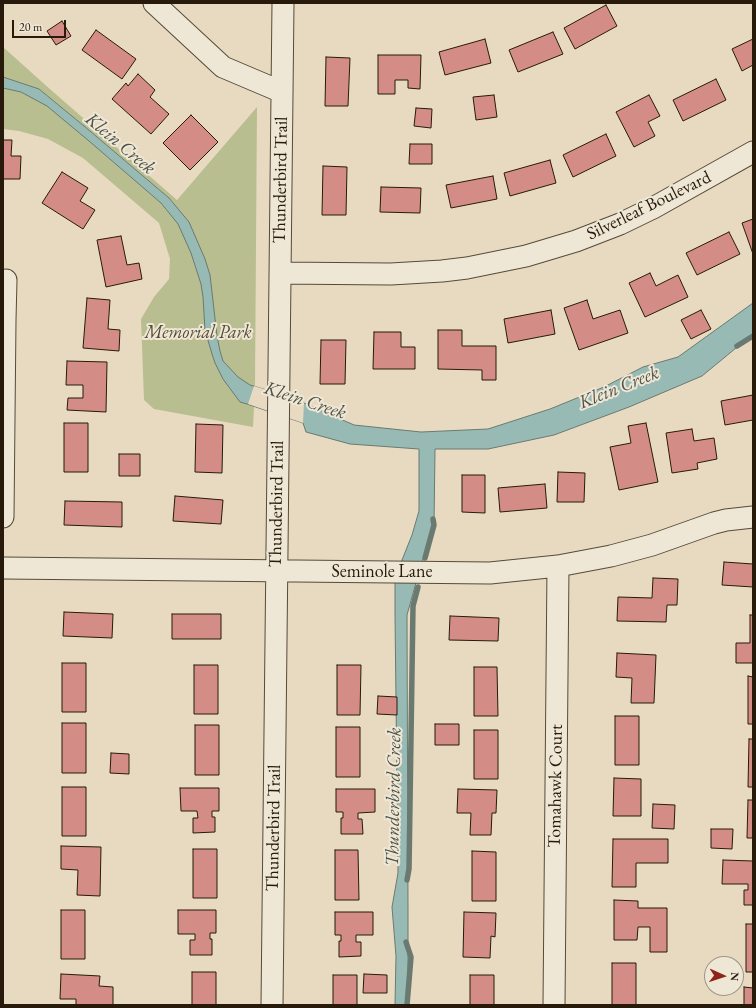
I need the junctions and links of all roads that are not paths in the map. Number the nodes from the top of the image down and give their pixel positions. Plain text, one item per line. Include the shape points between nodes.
1 (154, 3) edge
2 (283, 3) edge
3 (282, 92) junction
4 (753, 152) edge
5 (280, 274) junction
6 (6, 280) dead end
7 (3, 517) edge
8 (753, 517) edge
9 (558, 566) junction
10 (3, 568) edge
11 (277, 571) junction
12 (272, 1005) edge
13 (554, 1005) edge

1 - 3 street via 223,67
2 - 3 street, Thunderbird Trail
3 - 5 street, Thunderbird Trail
4 - 5 street, Silverleaf Boulevard via 620,224 526,256 442,271 391,274
5 - 11 street, Thunderbird Trail
6 - 7 street
8 - 9 street, Seminole Lane via 714,523 652,545
9 - 11 street, Seminole Lane via 490,573
9 - 13 street, Tomahawk Court
10 - 11 street, Seminole Lane
11 - 12 street, Thunderbird Trail

